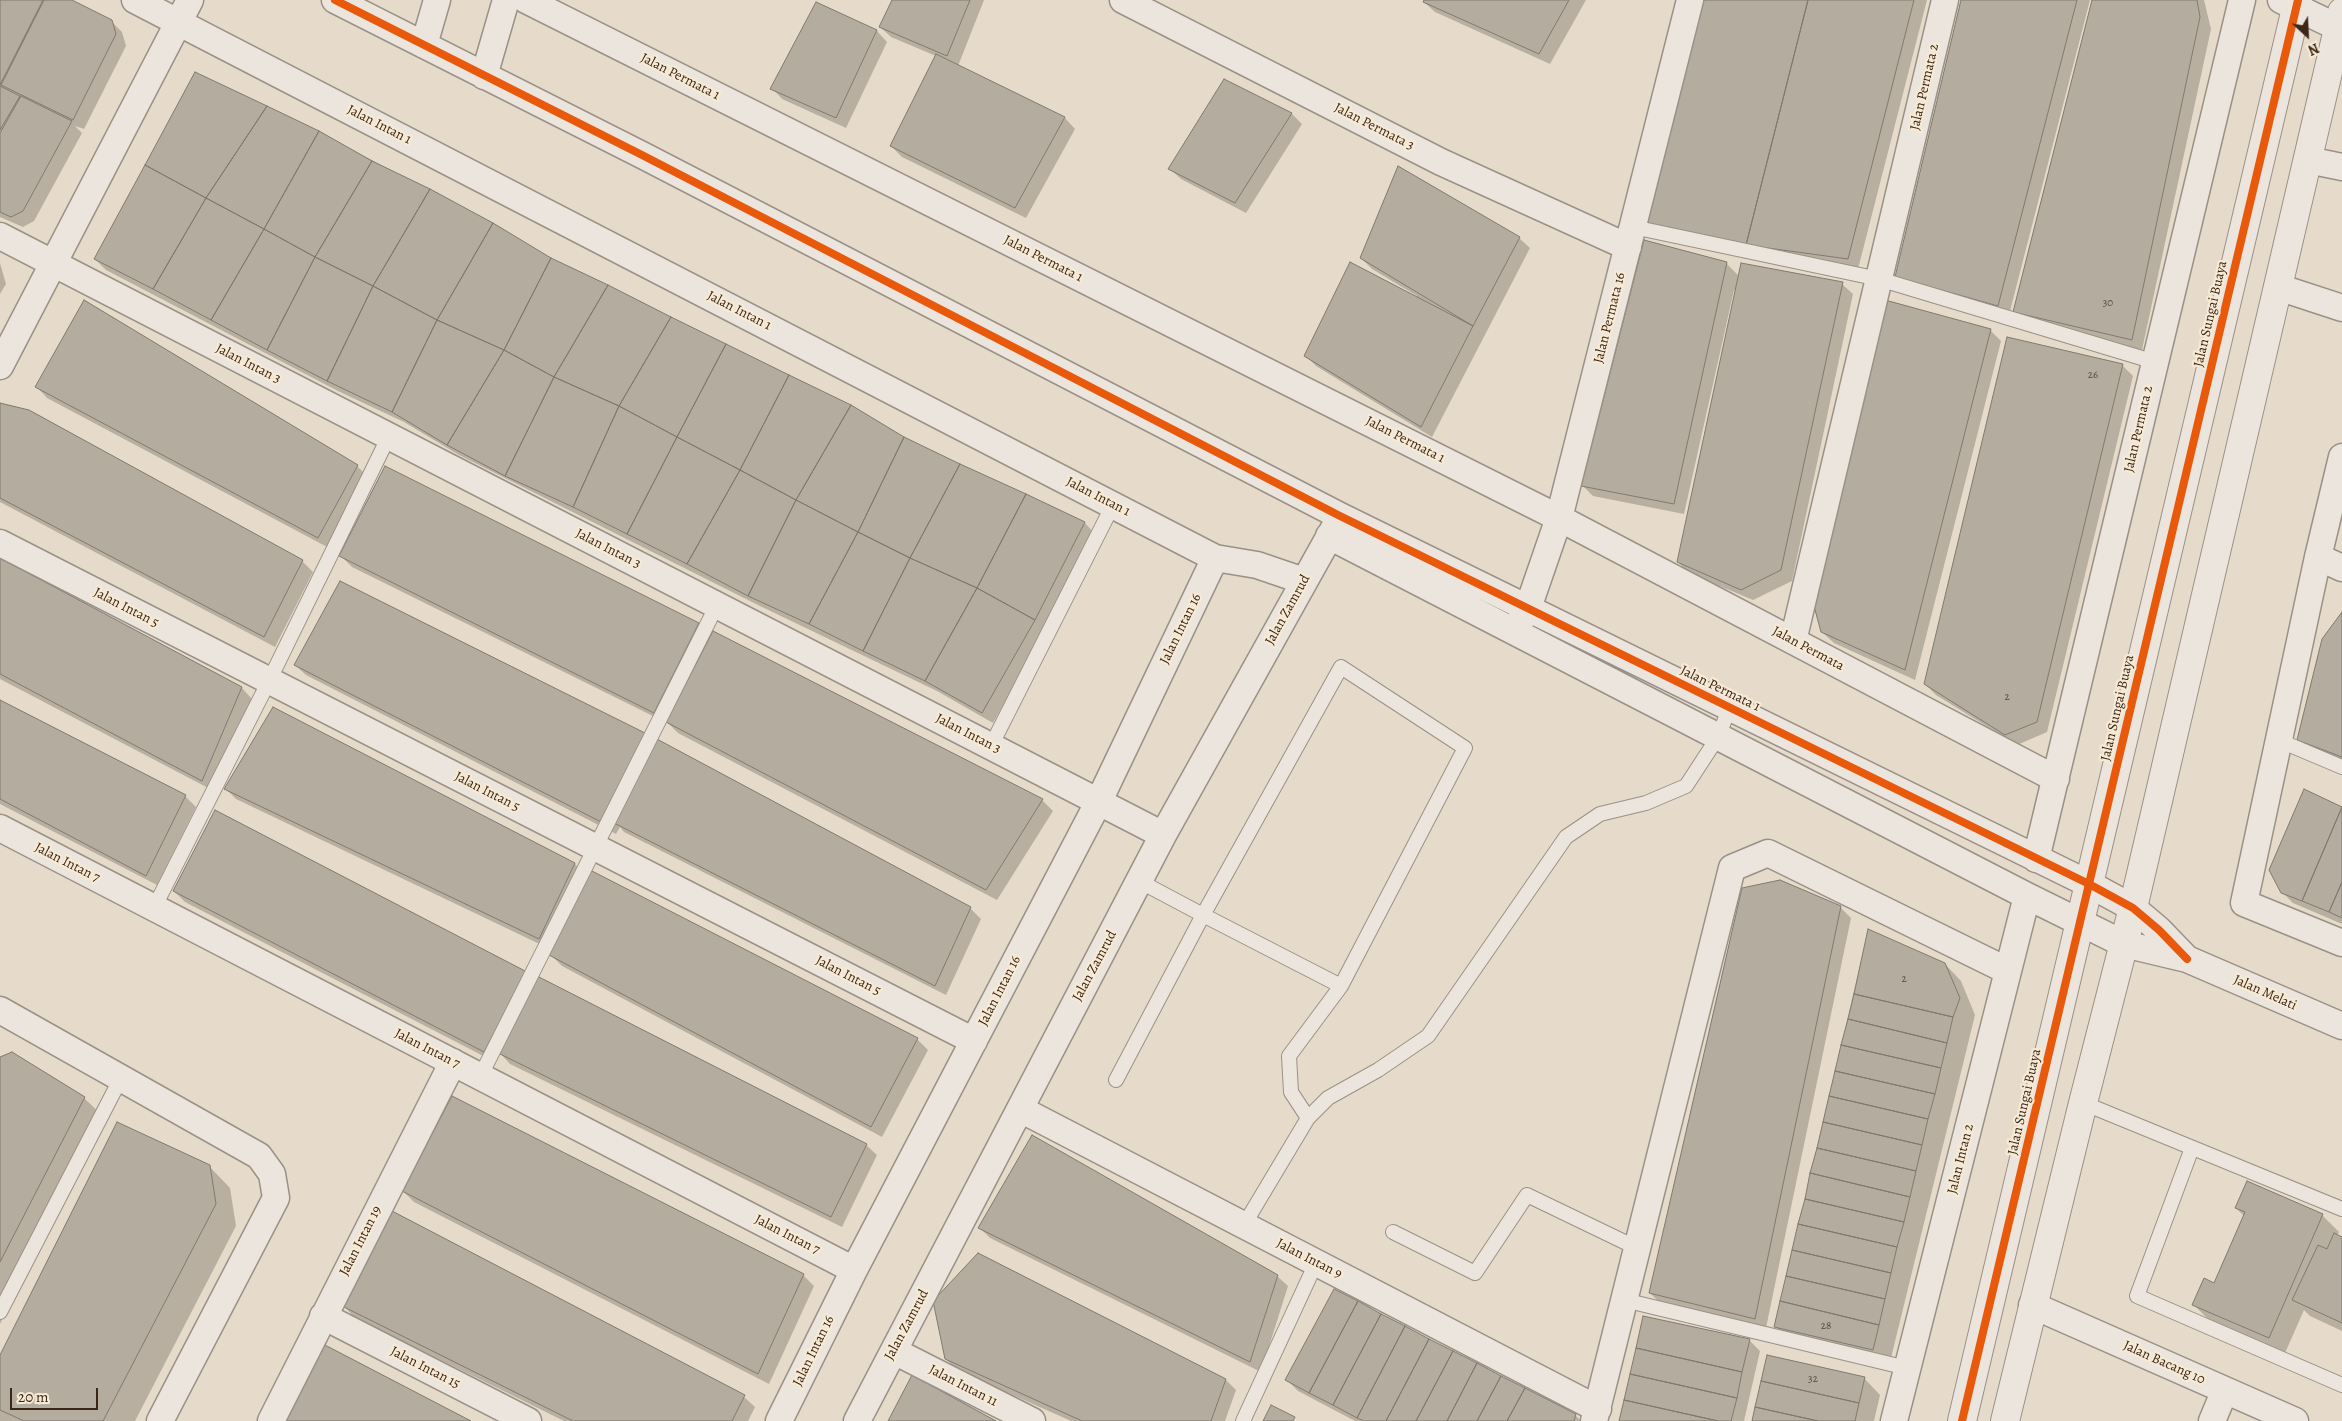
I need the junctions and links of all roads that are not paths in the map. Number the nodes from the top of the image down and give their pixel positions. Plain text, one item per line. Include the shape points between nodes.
1 (135, 0) edge
2 (335, 0) edge
3 (437, 0) edge
4 (506, 0) edge
5 (526, 0) edge
6 (1123, 0) edge
7 (1690, 0) edge
8 (1945, 0) edge
9 (2242, 0) edge
10 (2292, 3) edge
11 (185, 11) edge
12 (2341, 23) edge
13 (424, 45) junction
14 (484, 76) junction
15 (2308, 160) junction
16 (2342, 167) edge
17 (0, 236) edge
18 (1631, 237) junction
19 (53, 263) junction
20 (1879, 280) junction
21 (2278, 287) junction
22 (2342, 308) edge
23 (2155, 362) junction
24 (0, 366) edge
25 (389, 436) junction
26 (2342, 457) edge
27 (1113, 505) junction
28 (1559, 518) junction
29 (1335, 526) junction
30 (2333, 536) edge
31 (0, 543) edge
32 (2318, 557) junction
33 (1215, 558) junction
34 (2342, 568) edge
35 (1304, 581) junction
36 (717, 605) junction
37 (1528, 608) junction
38 (1515, 632) junction
39 (1794, 641) junction
40 (270, 681) junction
41 (1730, 708) junction
42 (1718, 737) junction
43 (2278, 740) junction
44 (991, 746) junction
45 (2342, 767) edge
46 (2056, 780) junction
47 (1099, 801) junction
48 (0, 828) edge
49 (1163, 835) junction
50 (595, 848) junction
51 (2036, 859) junction
52 (1139, 881) junction
53 (2090, 884) junction
54 (2027, 896) junction
55 (154, 908) junction
56 (2133, 908) junction
57 (1203, 915) junction
58 (2081, 922) junction
59 (2342, 943) edge
60 (2124, 944) junction
61 (2187, 959) junction
62 (2008, 970) junction
63 (1341, 986) junction
64 (0, 1010) edge
65 (2342, 1026) edge
66 (974, 1041) junction
67 (453, 1062) junction
68 (480, 1077) junction
69 (121, 1078) junction
70 (1116, 1080) dead end
71 (2083, 1103) junction
72 (1020, 1109) junction
73 (1308, 1118) junction
74 (2192, 1148) junction
75 (2342, 1209) edge
76 (1244, 1226) junction
77 (1393, 1232) dead end
78 (1637, 1248) junction
79 (1316, 1263) junction
80 (854, 1270) junction
81 (1624, 1300) junction
82 (2032, 1305) junction
83 (0, 1312) edge
84 (323, 1316) junction
85 (894, 1351) junction
86 (1907, 1368) junction
87 (2342, 1385) edge
88 (2225, 1390) junction
89 (1596, 1415) edge
90 (160, 1421) edge
91 (271, 1421) edge
92 (528, 1421) edge
93 (779, 1421) edge
94 (857, 1421) edge
95 (1032, 1421) edge
96 (1243, 1421) edge
97 (1894, 1421) edge
98 (1962, 1421) edge
99 (2005, 1421) edge
100 (2212, 1421) edge
101 (2295, 1421) edge

1 - 11 street, Jalan Intan 1
2 - 13 street
3 - 13 street
4 - 14 street
5 - 28 street, Jalan Permata 1
6 - 18 street, Jalan Permata 3 via 1441,162
7 - 18 street, Jalan Permata 16
8 - 20 street, Jalan Permata 2
9 - 23 street, Jalan Permata 2
10 - 12 street
10 - 53 street, Jalan Sungai Buaya
11 - 19 street
11 - 27 street, Jalan Intan 1
12 - 15 street
13 - 14 street
14 - 29 street
15 - 16 street
15 - 21 street
17 - 19 street, Jalan Intan 3
18 - 20 lane
18 - 28 street, Jalan Permata 16
19 - 24 street
19 - 25 street, Jalan Intan 3
20 - 23 lane
20 - 39 street, Jalan Permata 2
21 - 22 street
21 - 56 street
23 - 46 street, Jalan Permata 2
25 - 36 street, Jalan Intan 3
25 - 40 lane
26 - 30 street
27 - 33 street, Jalan Intan 1
27 - 44 lane
28 - 37 street, Jalan Permata 16
28 - 39 street, Jalan Permata
29 - 35 street, Jalan Zamrud
29 - 37 street, Jalan Permata 1
29 - 38 street
30 - 32 street
31 - 40 street, Jalan Intan 5
32 - 34 street
32 - 43 street
33 - 35 street, Jalan Intan 1 via 1257,565
33 - 47 street, Jalan Intan 16
35 - 49 street, Jalan Zamrud
36 - 44 street, Jalan Intan 3
36 - 50 lane
37 - 38 street, Jalan Permata 16
37 - 41 street, Jalan Permata 1
38 - 42 street
39 - 46 street, Jalan Permata
40 - 50 street, Jalan Intan 5
40 - 55 lane
41 - 42 lane
41 - 51 street, Jalan Permata 1
42 - 54 street
42 - 73 lane via 1686,786 1646,803 1600,814 1566,837 1428,1036 1378,1070 1328,1098
43 - 45 lane
43 - 59 street via 2244,903
44 - 47 street, Jalan Intan 3
46 - 51 street, Jalan Permata 2
47 - 49 street, Jalan Intan 3
47 - 66 street, Jalan Intan 16
48 - 55 street, Jalan Intan 7
49 - 52 street, Jalan Zamrud
50 - 66 street, Jalan Intan 5
50 - 68 lane
51 - 53 street, Jalan Permata 1
52 - 57 lane
52 - 72 street, Jalan Zamrud
53 - 56 street, Jalan Melati
53 - 58 street, Jalan Sungai Buaya
54 - 58 street
54 - 62 street, Jalan Intan 2
55 - 67 street, Jalan Intan 7
56 - 60 street
56 - 61 street, Jalan Melati
57 - 63 lane
57 - 63 lane via 1341,668 1465,748
57 - 70 lane
58 - 60 street, Jalan Melati
58 - 98 street, Jalan Sungai Buaya
60 - 61 street, Jalan Melati
60 - 71 street
61 - 65 street, Jalan Melati
62 - 78 street via 1768,853 1732,868
62 - 86 street, Jalan Intan 2
63 - 73 lane via 1289,1056 1291,1092
64 - 69 street
66 - 80 street, Jalan Intan 16
67 - 68 street, Jalan Intan 7
67 - 84 street, Jalan Intan 19
68 - 80 street, Jalan Intan 7
69 - 83 lane
69 - 90 street via 259,1156 272,1174 276,1198
71 - 74 lane
71 - 82 street
72 - 76 street, Jalan Intan 9
72 - 85 street, Jalan Zamrud
73 - 76 lane
74 - 75 lane
74 - 87 lane via 2138,1296
76 - 79 street, Jalan Intan 9
77 - 78 lane via 1475,1273 1527,1195
78 - 81 street
79 - 89 street, Jalan Intan 9
79 - 96 lane
80 - 93 street, Jalan Intan 16
81 - 86 lane
81 - 89 street
82 - 88 street, Jalan Bacang 10
82 - 99 street
84 - 91 street, Jalan Intan 19
84 - 92 street, Jalan Intan 15
85 - 94 street, Jalan Zamrud
85 - 95 street, Jalan Intan 11
86 - 97 street, Jalan Intan 2
88 - 100 street
88 - 101 street, Jalan Bacang 10

